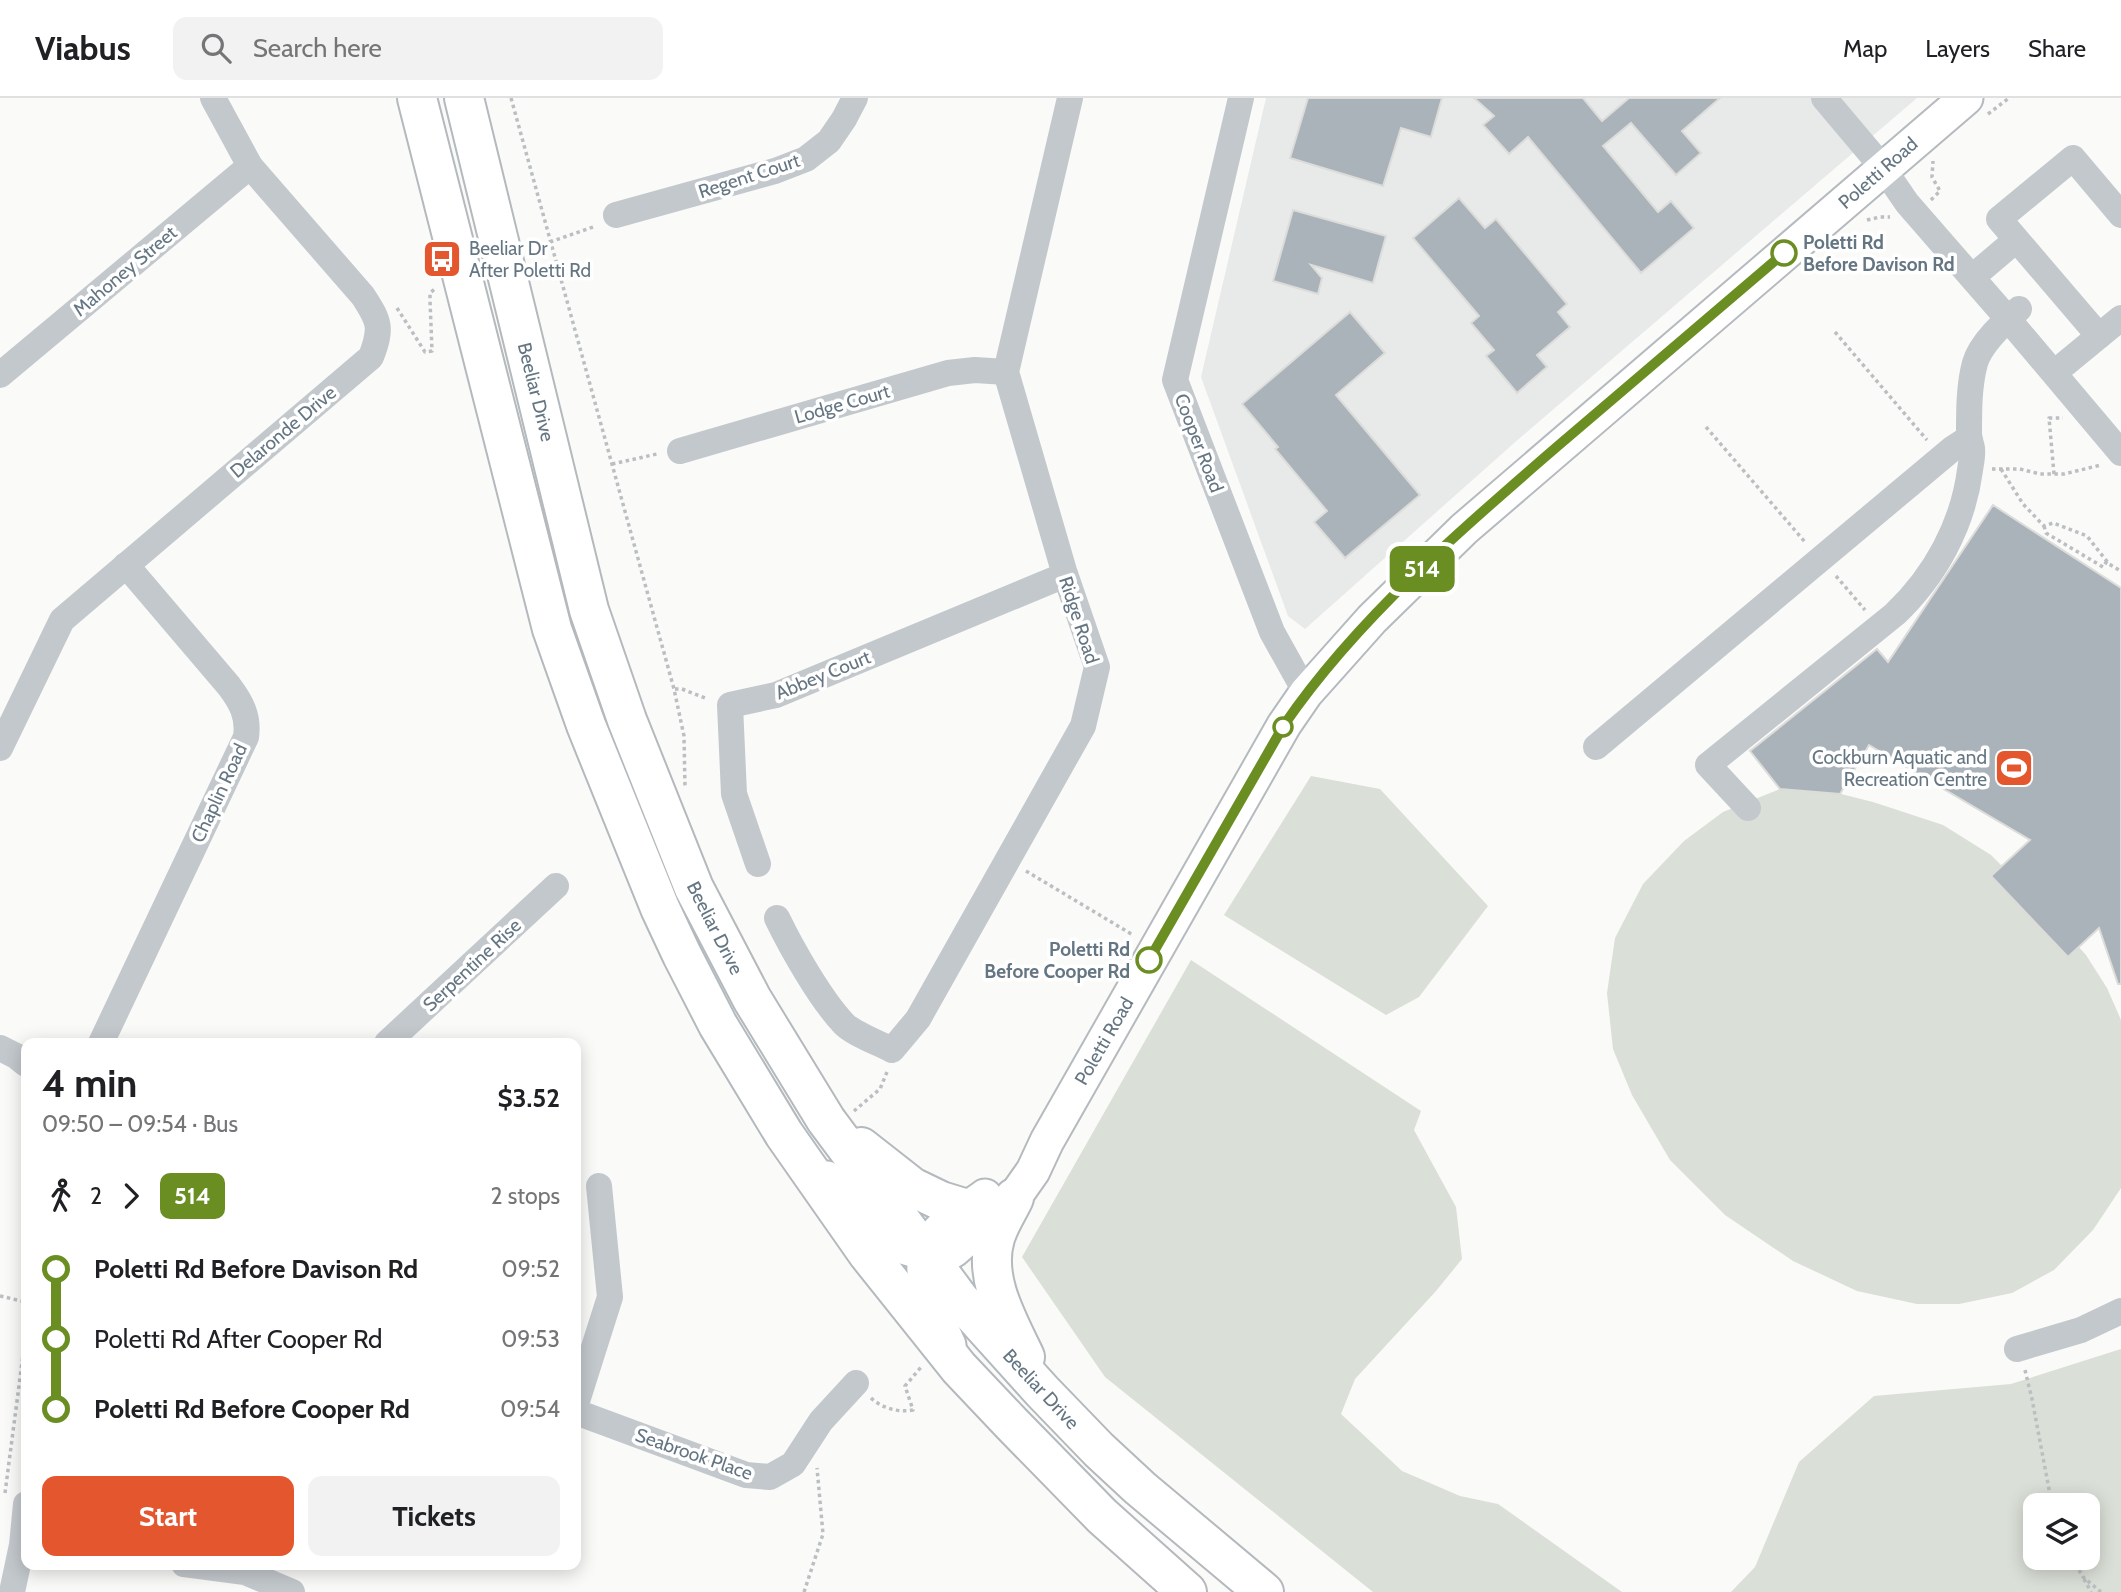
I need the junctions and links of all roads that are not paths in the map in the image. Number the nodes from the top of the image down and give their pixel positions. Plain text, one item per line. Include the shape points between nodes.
1 (214, 98) edge
2 (416, 98) edge
3 (464, 98) edge
4 (855, 98) edge
5 (1070, 98) edge
6 (1241, 98) edge
7 (1824, 98) edge
8 (1973, 109) edge
9 (250, 166) junction
10 (1884, 168) junction
11 (616, 215) road end
12 (2121, 215) edge
13 (2016, 240) junction
14 (1983, 268) junction
15 (2013, 314) junction
16 (2121, 318) edge
17 (2099, 336) junction
18 (2066, 364) junction
19 (1006, 372) junction
20 (0, 375) edge
21 (2121, 428) edge
22 (1969, 438) junction
23 (680, 451) road end
24 (2111, 459) edge
25 (126, 565) junction
26 (1065, 575) junction
27 (1306, 693) junction
28 (1597, 747) dead end
29 (0, 748) edge
30 (1748, 808) dead end
31 (758, 864) dead end
32 (556, 886) dead end
33 (777, 918) dead end
34 (103, 1038) edge
35 (392, 1038) edge
36 (0, 1048) edge
37 (21, 1060) edge
38 (840, 1116) junction
39 (784, 1134) junction
40 (1047, 1141) junction
41 (599, 1186) dead end
42 (1014, 1198) junction
43 (967, 1209) junction
44 (924, 1255) junction
45 (2121, 1311) edge
46 (2017, 1349) road end
47 (951, 1357) junction
48 (856, 1383) road end
49 (581, 1388) edge
50 (1042, 1391) junction
51 (581, 1414) edge
52 (15, 1505) edge
53 (21, 1532) edge
54 (21, 1557) edge
55 (230, 1570) edge
56 (282, 1590) edge
57 (12, 1592) edge
58 (1186, 1592) edge
59 (1265, 1592) edge

1 - 9 street, Delaronde Drive
2 - 39 highway, Beeliar Drive via 552,629 577,701 681,955
3 - 38 highway, Beeliar Drive via 589,610 627,720 694,888 752,999
4 - 11 street, Regent Court via 829,141 806,159
5 - 19 street, Ridge Road
6 - 27 street, Cooper Road via 1175,380 1272,632
7 - 10 street
8 - 10 main road, Poletti Road
9 - 20 street, Mahoney Street
9 - 25 street, Delaronde Drive via 363,296 379,327 377,343 371,357
10 - 14 street via 1917,190
10 - 15 street via 1906,203
10 - 27 main road, Poletti Road via 1473,520 1372,619
12 - 13 street via 2073,158 1999,219
13 - 14 street
13 - 17 street
14 - 15 street
15 - 18 street
15 - 22 street via 1976,362
15 - 24 street
16 - 17 street
17 - 18 street
18 - 21 street
19 - 23 street, Lodge Court via 948,373
19 - 26 street, Ridge Road
22 - 28 street via 1942,457 1826,566
22 - 30 street via 1972,449 1962,508 1926,581 1914,596 1708,765
25 - 29 street, Delaronde Drive via 62,620
25 - 34 street, Chaplin Road via 229,686 248,726
26 - 31 street, Abbey Court via 776,695 730,705 734,794
26 - 33 street, Ridge Road via 1097,667 1083,726 918,1019 892,1050 846,1026
27 - 40 main road, Poletti Road
32 - 35 street, Serpentine Rise
36 - 37 street
38 - 43 highway via 912,1187
38 - 44 highway, Beeliar Drive
39 - 44 main road via 902,1247
39 - 47 highway, Beeliar Drive via 868,1254
40 - 42 main road, Poletti Road
40 - 43 main road, Poletti Road
41 - 49 street via 610,1297
42 - 44 main road, Poletti Road via 954,1250 946,1255
42 - 50 highway via 996,1237 992,1267 997,1291
43 - 44 main road, Poletti Road via 938,1231
44 - 47 main road via 923,1273
44 - 50 highway, Beeliar Drive
45 - 46 street
47 - 58 highway, Beeliar Drive via 1066,1482
48 - 51 street, Seabrook Place via 821,1421 793,1464 770,1477 746,1475
50 - 59 highway, Beeliar Drive via 1140,1488
52 - 53 street
54 - 57 street
55 - 56 street via 245,1572

